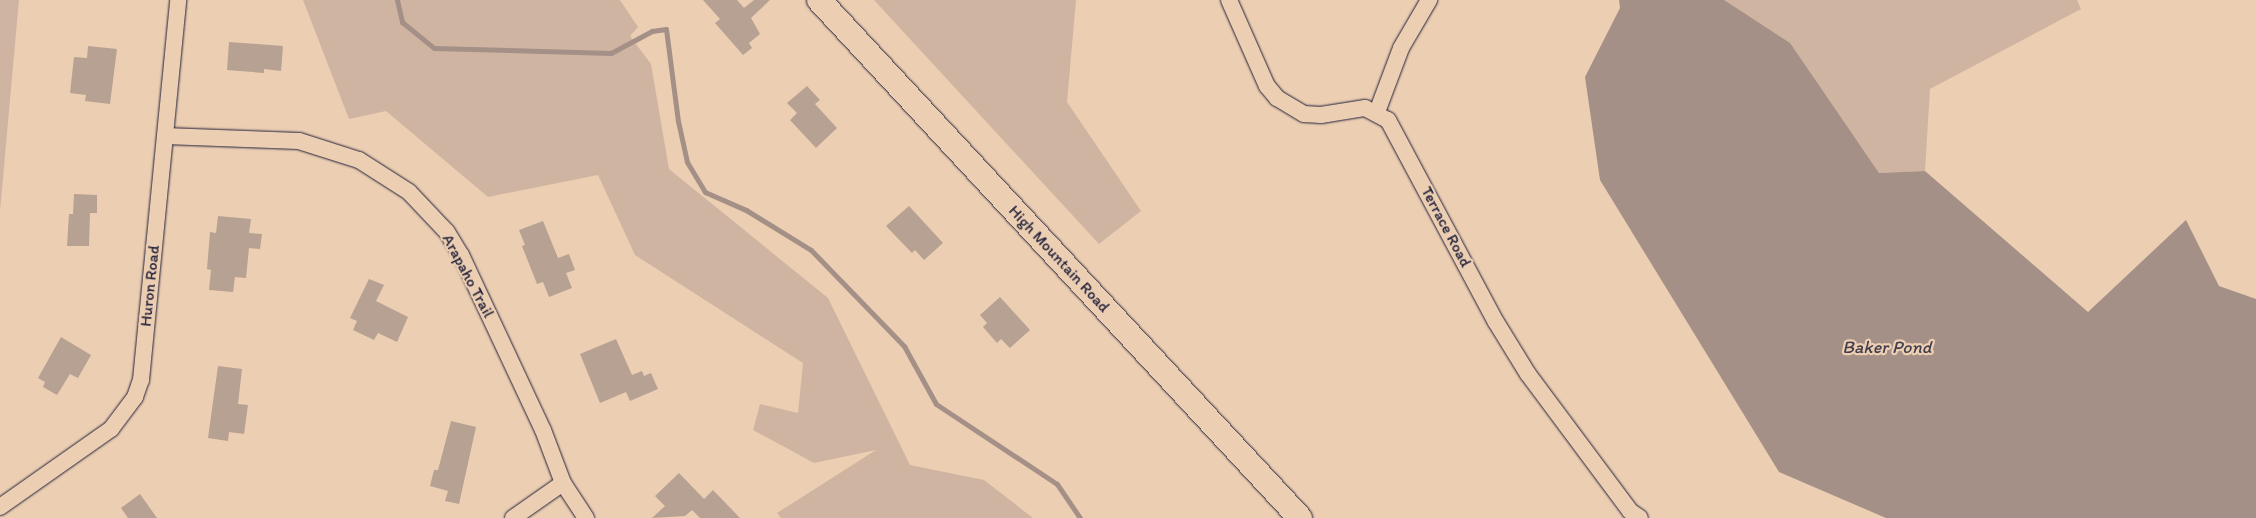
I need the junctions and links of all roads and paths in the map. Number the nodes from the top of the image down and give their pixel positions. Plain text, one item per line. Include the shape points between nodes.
1 (178, 0) edge
2 (819, 0) edge
3 (1229, 0) edge
4 (1429, 0) edge
5 (1377, 112) junction
6 (165, 136) junction
7 (563, 483) junction
8 (0, 507) edge
9 (513, 518) edge
10 (586, 518) edge
11 (1300, 518) edge
12 (1640, 518) edge

1 - 6 street, Huron Road
2 - 11 main road, High Mountain Road
3 - 5 street via 1267,86 1283,103 1304,114 1321,116 1352,108
4 - 5 street via 1401,48
5 - 12 street, Terrace Road via 1396,131 1496,322 1528,374 1630,510
6 - 7 street, Arapaho Trail via 299,142 359,160 409,192 447,232 461,255 543,430
6 - 8 street, Huron Road via 141,380 135,397 111,429
7 - 9 street
7 - 10 street, Arapaho Trail

